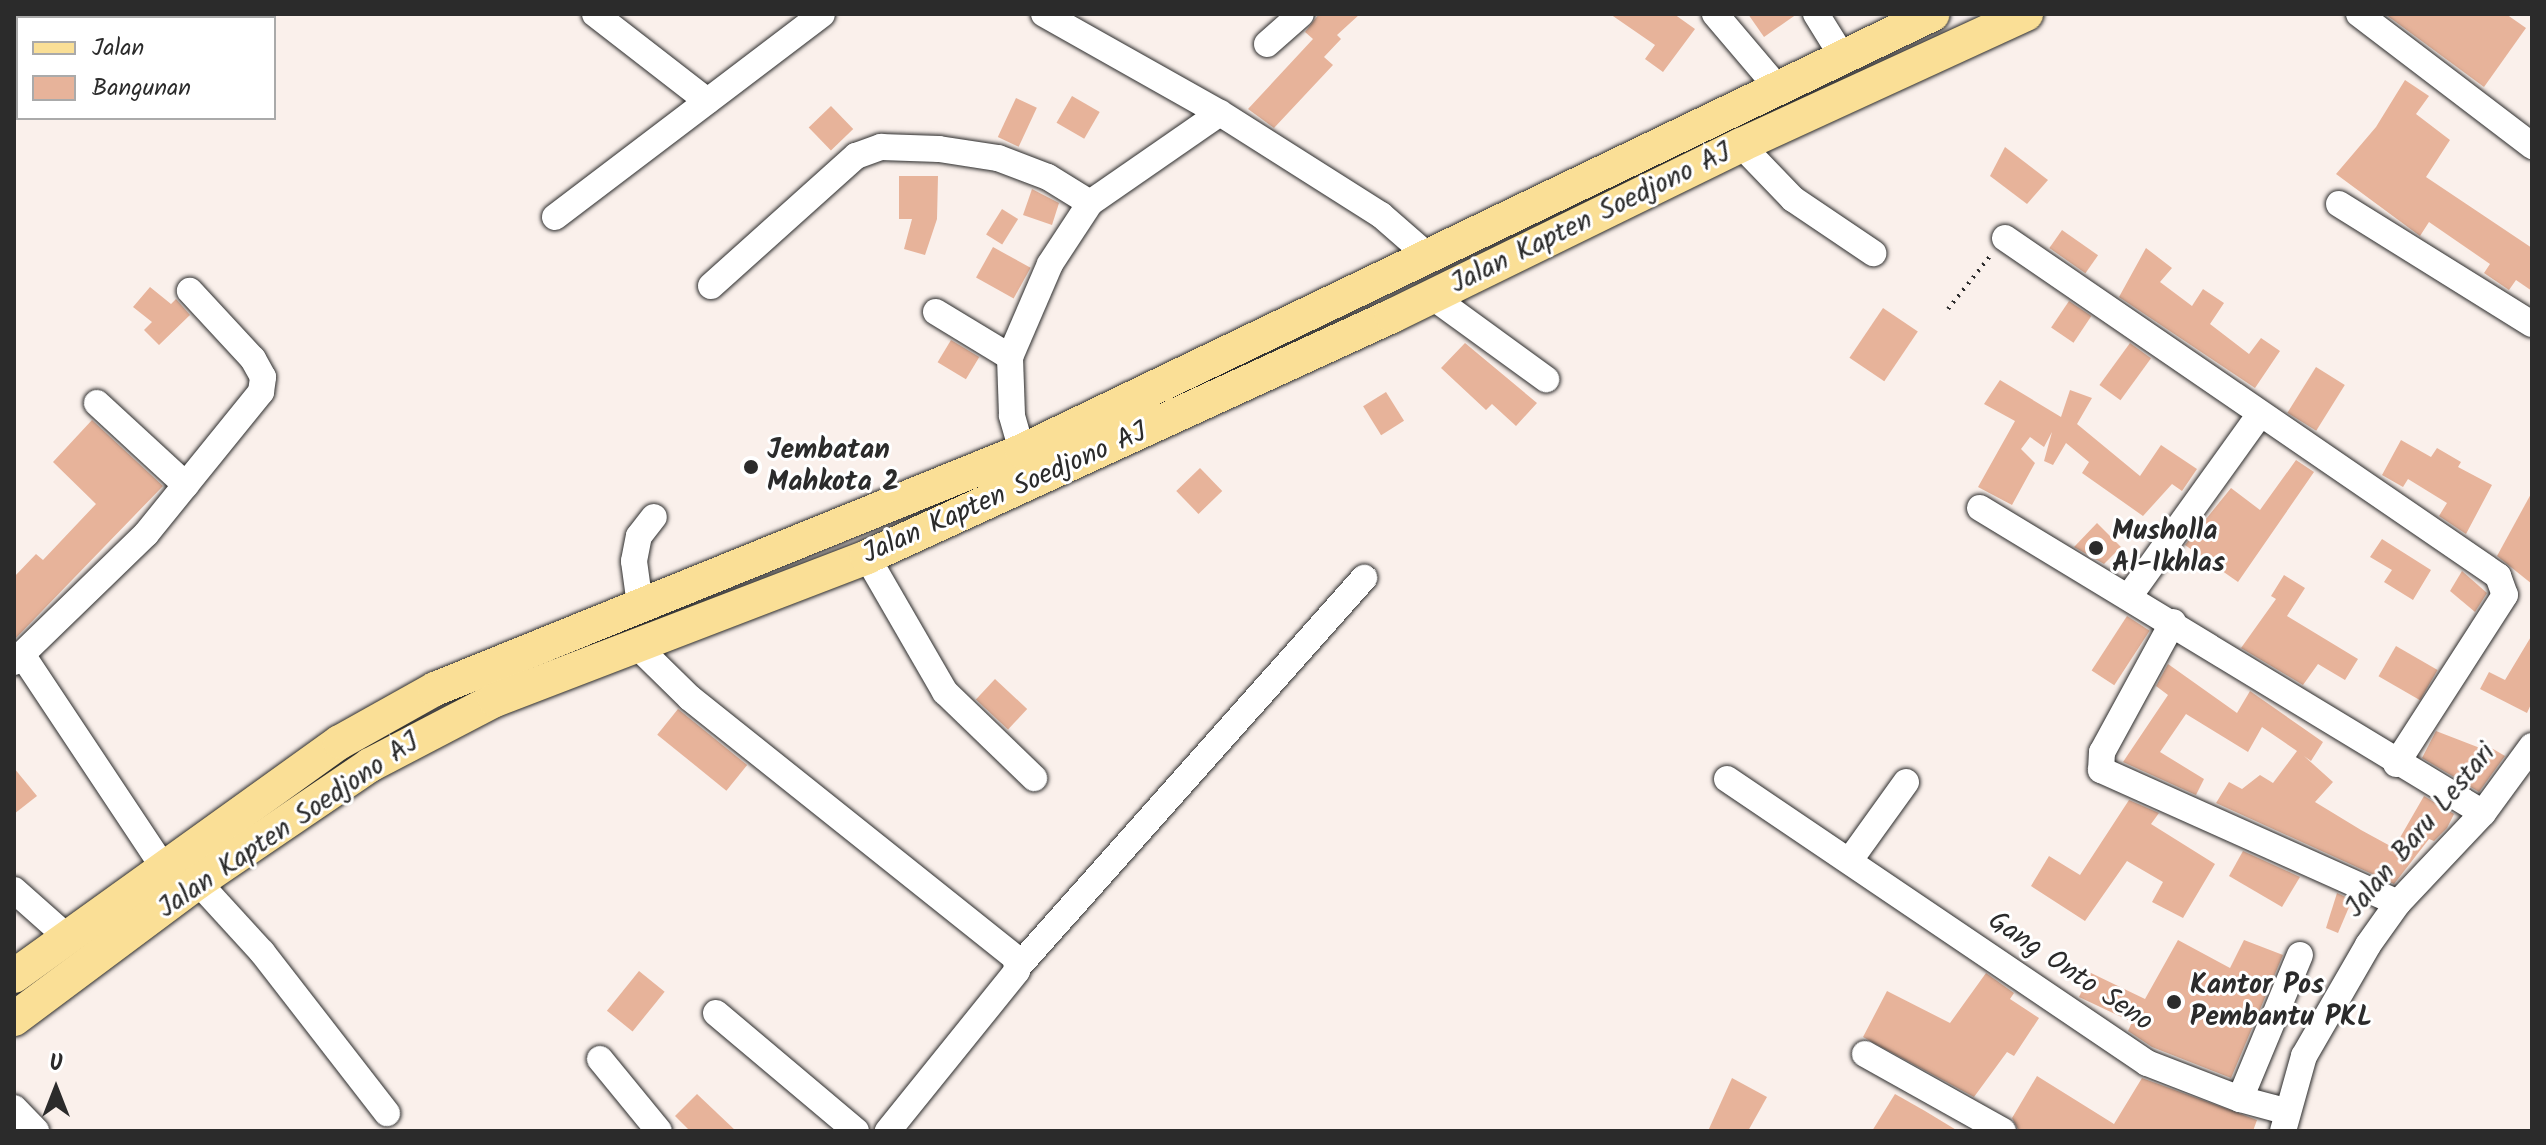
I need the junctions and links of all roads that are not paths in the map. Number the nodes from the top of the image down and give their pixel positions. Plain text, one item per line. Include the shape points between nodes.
1 (595, 14) edge
2 (821, 14) edge
3 (1044, 14) edge
4 (1301, 14) edge
5 (1715, 14) edge
6 (1816, 14) edge
7 (1933, 14) edge
8 (2026, 14) edge
9 (2359, 14) edge
10 (1267, 44) dead end
11 (1842, 56) junction
12 (1777, 87) junction
13 (707, 101) junction
14 (1220, 113) junction
15 (1741, 145) junction
16 (2532, 146) edge
17 (1090, 203) junction
18 (2339, 204) dead end
19 (555, 217) dead end
20 (2005, 238) road end
21 (1873, 253) dead end
22 (1428, 256) junction
23 (1374, 283) junction
24 (711, 286) dead end
25 (190, 291) dead end
26 (1433, 297) junction
27 (936, 312) dead end
28 (1392, 316) junction
29 (2532, 324) edge
30 (1010, 357) junction
31 (1546, 379) dead end
32 (97, 403) dead end
33 (2260, 414) junction
34 (1022, 451) junction
35 (186, 485) junction
36 (1980, 508) dead end
37 (654, 517) dead end
38 (867, 557) junction
39 (1364, 578) dead end
40 (2130, 595) junction
41 (640, 605) junction
42 (2173, 622) junction
43 (639, 648) junction
44 (18, 659) edge
45 (2532, 746) edge
46 (2396, 764) junction
47 (1034, 778) dead end
48 (1727, 779) dead end
49 (1906, 782) dead end
50 (2483, 813) junction
51 (1850, 860) junction
52 (164, 868) junction
53 (198, 882) junction
54 (14, 890) edge
55 (2398, 903) junction
56 (104, 911) junction
57 (129, 936) junction
58 (68, 938) junction
59 (2300, 955) dead end
60 (1018, 967) junction
61 (14, 976) edge
62 (716, 1013) dead end
63 (14, 1019) edge
64 (1865, 1054) dead end
65 (600, 1059) dead end
66 (2240, 1099) junction
67 (14, 1108) edge
68 (387, 1113) dead end
69 (2284, 1121) edge
70 (1968, 1124) edge
71 (36, 1131) edge
72 (659, 1131) edge
73 (856, 1131) edge
74 (888, 1131) edge
75 (2003, 1131) edge

1 - 13 street
2 - 13 street
3 - 14 street
4 - 10 street
5 - 12 street
6 - 11 street
7 - 11 main road, Jalan Kapten Soedjono AJ
8 - 15 main road, Jalan Kapten Soedjono AJ
9 - 16 street
11 - 12 main road, Jalan Kapten Soedjono AJ
12 - 22 main road, Jalan Kapten Soedjono AJ
13 - 19 street
14 - 17 street
14 - 22 street via 1381,215
15 - 21 street via 1793,199
15 - 26 main road, Jalan Kapten Soedjono AJ
17 - 24 street via 1048,177 998,158 881,147 856,156
17 - 30 street via 1050,264
18 - 29 street
20 - 33 street
22 - 23 main road, Jalan Kapten Soedjono AJ
23 - 28 main road
23 - 34 main road, Jalan Kapten Soedjono AJ
25 - 35 street via 253,359 263,385
26 - 28 main road, Jalan Kapten Soedjono AJ
26 - 31 street
27 - 30 street
28 - 38 main road, Jalan Kapten Soedjono AJ
30 - 34 street via 1012,415
32 - 35 street
33 - 40 street
33 - 46 street via 2498,576 2505,588
34 - 41 main road, Jalan Kapten Soedjono AJ
35 - 44 street via 146,534
36 - 40 street
37 - 41 street via 639,536 634,561
38 - 43 main road, Jalan Kapten Soedjono AJ
38 - 47 street via 945,692
39 - 60 street
40 - 42 street
41 - 52 main road, Jalan Kapten Soedjono AJ via 392,712 340,742
42 - 46 street
42 - 55 street via 2102,752 2101,770
43 - 53 main road, Jalan Kapten Soedjono AJ via 495,700 428,733 370,765
43 - 60 street via 690,698 1012,954
44 - 52 street
45 - 50 street, Jalan Baru Lestari
46 - 50 street
48 - 51 street, Gang Onto Seno
49 - 51 street
50 - 55 street, Jalan Baru Lestari
51 - 66 street, Gang Onto Seno via 2147,1063
52 - 56 main road, Jalan Kapten Soedjono AJ
53 - 57 main road, Jalan Kapten Soedjono AJ
53 - 68 street via 262,952
54 - 58 street
55 - 69 street, Jalan Baru Lestari via 2341,988 2304,1056
56 - 57 main road
56 - 58 main road, Jalan Kapten Soedjono AJ
57 - 63 main road, Jalan Kapten Soedjono AJ
58 - 61 main road, Jalan Kapten Soedjono AJ
59 - 66 street
60 - 74 street
62 - 73 street
64 - 70 street
65 - 72 street
66 - 69 street, Gang Onto Seno
67 - 71 street
70 - 75 street

